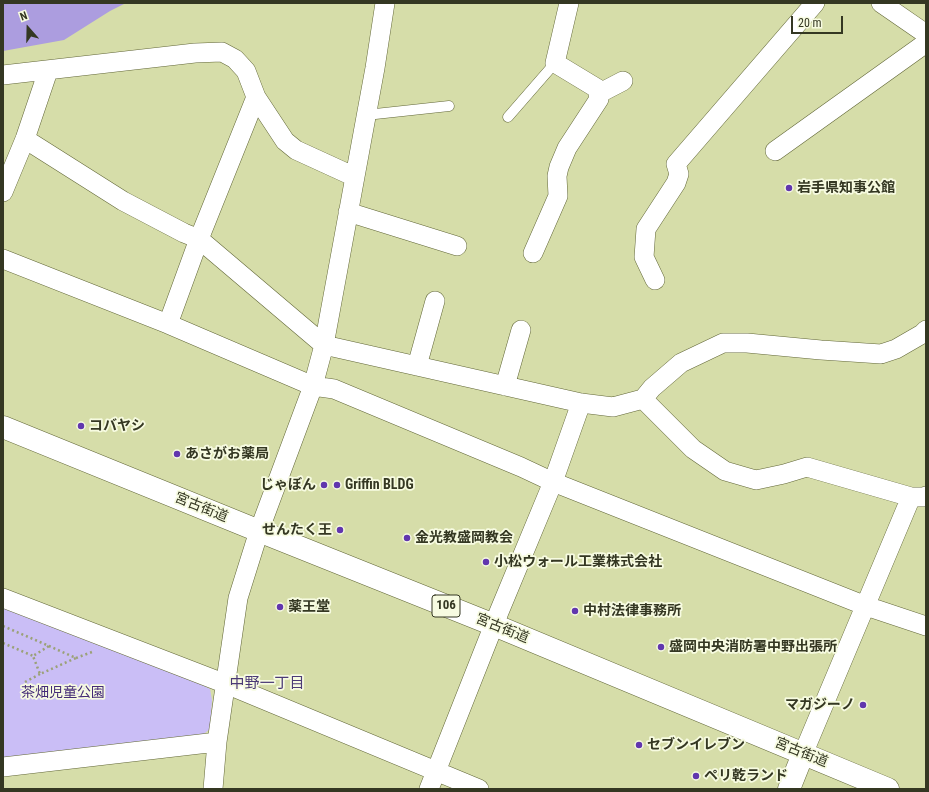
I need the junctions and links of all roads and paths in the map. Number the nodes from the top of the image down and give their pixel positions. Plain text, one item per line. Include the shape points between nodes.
1 (384, 3) edge
2 (570, 3) edge
3 (815, 3) edge
4 (881, 3) edge
5 (926, 34) edge
6 (926, 43) edge
7 (555, 63) junction
8 (48, 71) junction
9 (3, 76) edge
10 (623, 82) dead end
11 (598, 94) junction
12 (256, 96) junction
13 (449, 106) dead end
14 (366, 115) junction
15 (508, 117) dead end
16 (25, 139) junction
17 (775, 151) dead end
18 (355, 177) junction
19 (3, 192) edge
20 (348, 212) junction
21 (199, 239) junction
22 (457, 246) dead end
23 (533, 252) dead end
24 (3, 259) edge
25 (655, 280) dead end
26 (435, 301) dead end
27 (168, 324) junction
28 (521, 330) dead end
29 (926, 330) edge
30 (324, 345) junction
31 (417, 366) junction
32 (313, 386) junction
33 (505, 386) junction
34 (643, 398) junction
35 (581, 404) junction
36 (3, 427) edge
37 (553, 482) junction
38 (918, 496) edge
39 (259, 531) junction
40 (3, 598) edge
41 (866, 606) junction
42 (494, 625) junction
43 (3, 626) edge
44 (926, 626) edge
45 (3, 643) edge
46 (48, 646) junction
47 (33, 656) junction
48 (40, 674) junction
49 (25, 682) dead end
50 (226, 684) junction
51 (217, 742) junction
52 (803, 754) junction
53 (3, 767) edge
54 (433, 780) edge
55 (213, 789) edge
56 (480, 789) edge
57 (789, 789) edge
58 (888, 789) edge

1 - 14 street
2 - 7 street
3 - 25 street via 676,164 679,174 676,183 646,230 644,257
4 - 5 street
6 - 17 street
7 - 11 street via 598,89
7 - 15 lane
8 - 9 street
8 - 12 street via 222,52 235,59 246,71
8 - 16 street
10 - 11 street
11 - 23 street via 599,99 567,148 559,167 558,196
12 - 18 street via 285,141 296,150
12 - 21 street
13 - 14 lane
14 - 18 street
16 - 19 street
16 - 21 street via 123,200
18 - 20 street
20 - 22 street
20 - 30 street
21 - 27 street
21 - 30 street
24 - 27 street
26 - 31 street
27 - 32 street
28 - 33 street
29 - 34 street via 896,349 881,354 723,343 682,363
30 - 31 street
30 - 32 street
31 - 33 street
32 - 37 street via 334,389
32 - 39 street
33 - 35 street
34 - 35 street via 613,407
34 - 38 street via 693,449 725,471 756,480 806,467
35 - 37 street
36 - 39 main road, 宮古街道 / 106
37 - 41 street
37 - 42 street
38 - 41 street
39 - 42 main road, 宮古街道 / 106
39 - 50 street via 238,598
40 - 50 street
41 - 44 street
41 - 52 street
42 - 52 main road, 宮古街道 / 106
42 - 54 street
43 - 46 path
45 - 47 path
46 - 47 path
46 - 48 path via 76,658
47 - 48 path
48 - 49 path
50 - 51 street
50 - 54 street
51 - 53 street
51 - 55 street
52 - 57 main road
52 - 58 main road, 宮古街道 / 106
54 - 56 street

